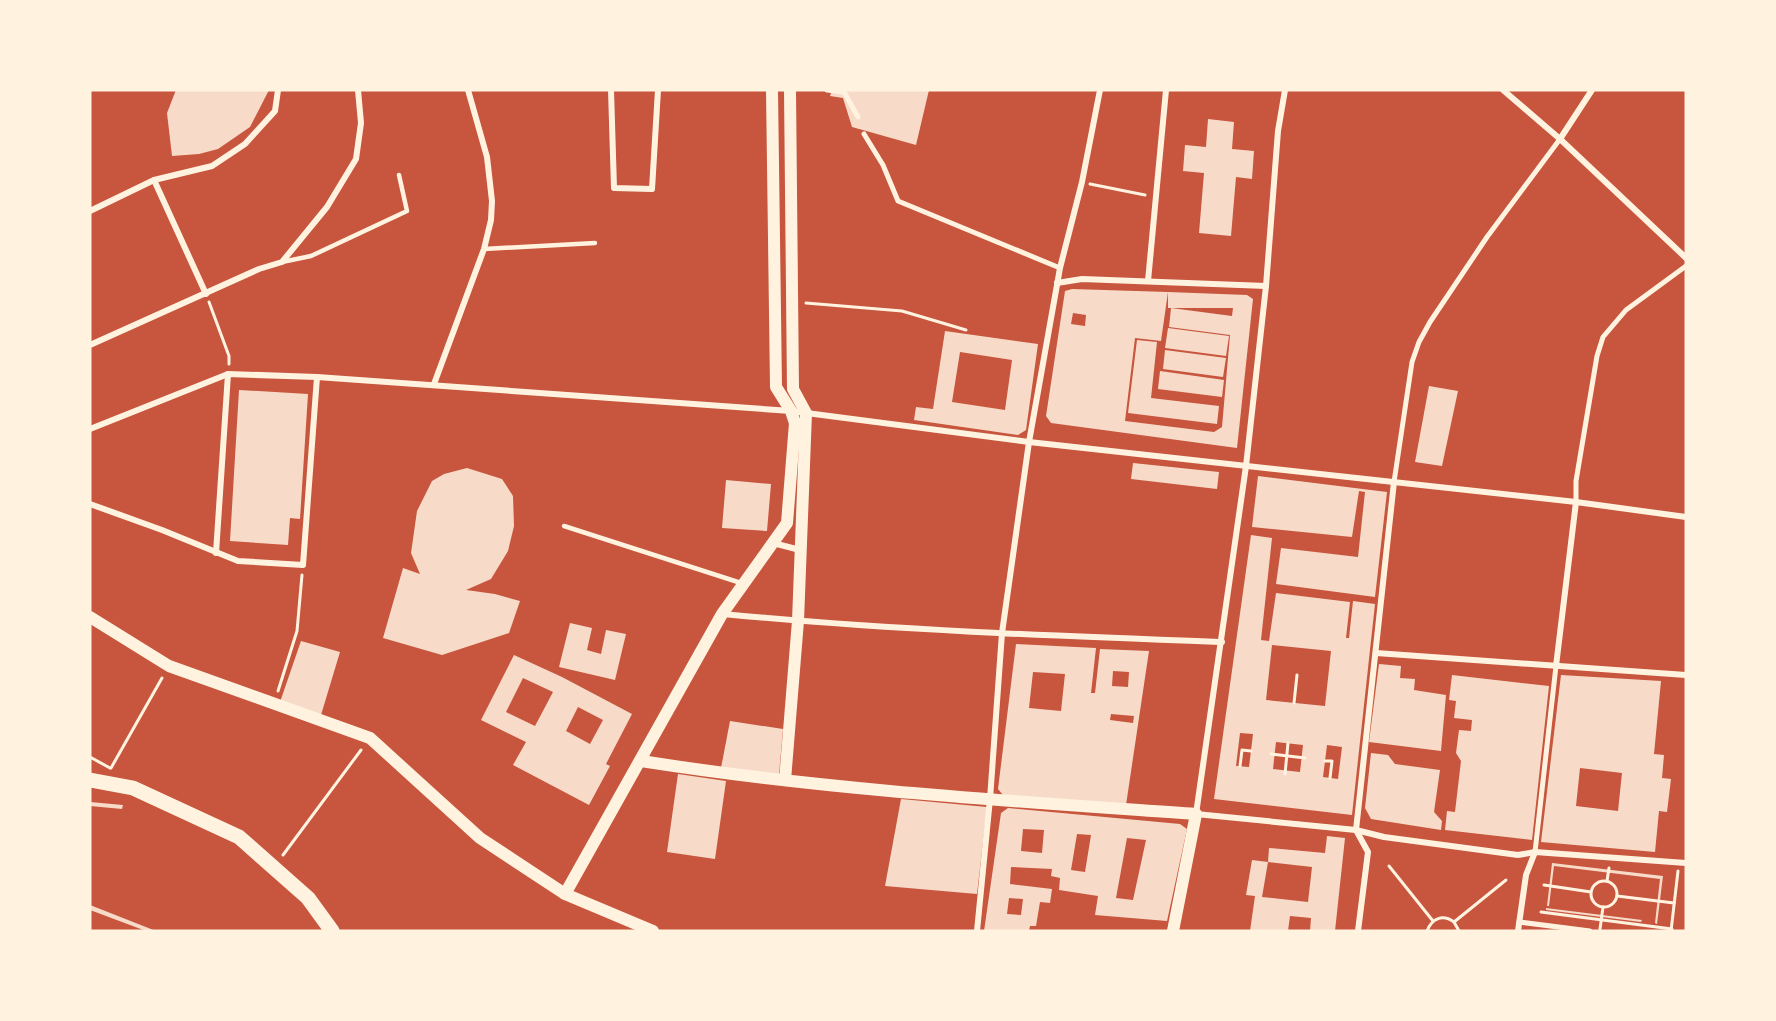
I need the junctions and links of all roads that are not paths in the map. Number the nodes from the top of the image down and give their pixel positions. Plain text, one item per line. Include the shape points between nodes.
1 (278, 90) edge
2 (358, 90) edge
3 (468, 90) edge
4 (611, 90) edge
5 (658, 90) edge
6 (772, 90) edge
7 (790, 90) edge
8 (827, 90) edge
9 (1100, 90) edge
10 (1166, 90) edge
11 (1285, 90) edge
12 (1503, 90) edge
13 (1592, 90) edge
14 (858, 117) dead end
15 (864, 134) dead end
16 (1560, 139) junction
17 (399, 175) dead end
18 (154, 180) junction
19 (90, 211) edge
20 (595, 243) dead end
21 (484, 249) junction
22 (1686, 258) edge
23 (282, 262) junction
24 (1686, 267) edge
25 (1060, 268) junction
26 (1148, 281) junction
27 (1057, 283) junction
28 (1266, 286) junction
29 (206, 294) junction
30 (90, 345) edge
31 (228, 374) junction
32 (317, 377) junction
33 (434, 384) junction
34 (791, 411) junction
35 (806, 413) junction
36 (90, 429) edge
37 (1029, 442) junction
38 (1246, 466) junction
39 (1394, 482) junction
40 (1576, 502) junction
41 (90, 504) edge
42 (1686, 517) edge
43 (564, 526) dead end
44 (773, 543) junction
45 (801, 550) junction
46 (216, 553) junction
47 (744, 584) junction
48 (722, 614) junction
49 (90, 617) edge
50 (798, 621) junction
51 (1002, 633) junction
52 (1222, 642) junction
53 (1376, 653) junction
54 (1556, 666) junction
55 (1686, 675) edge
56 (641, 761) junction
57 (90, 780) edge
58 (784, 780) junction
59 (990, 800) junction
60 (1196, 814) junction
61 (1356, 831) junction
62 (1535, 852) junction
63 (1682, 863) edge
64 (565, 894) junction
65 (1519, 922) junction
66 (333, 931) edge
67 (653, 931) edge
68 (977, 931) edge
69 (1173, 931) edge
70 (1358, 931) edge
71 (1518, 931) edge
72 (1590, 931) edge

1 - 18 street via 274,111 245,144 212,166
2 - 23 street via 361,123 356,159 327,207
3 - 21 street via 487,157 492,201
4 - 5 street via 614,188 652,189
6 - 34 main road via 776,387
7 - 35 main road via 793,389
8 - 14 street via 844,92
9 - 25 street via 1083,182
10 - 26 street
11 - 28 street via 1278,131
12 - 16 street
13 - 16 street
15 - 25 street via 898,201
16 - 22 street
16 - 39 street via 1487,237 1419,342 1412,362
17 - 23 lane via 407,211 311,256
18 - 19 street
18 - 29 street
20 - 21 lane
21 - 33 street
23 - 29 street
24 - 40 street via 1626,310 1603,337 1576,481
25 - 27 street
26 - 27 street via 1082,279
26 - 28 street
27 - 37 street
28 - 38 street
29 - 30 street
31 - 32 street
31 - 36 street
31 - 46 street
32 - 33 street
32 - 46 street via 303,565 238,561
33 - 34 street
34 - 35 street
34 - 44 main road via 795,423 787,523
35 - 37 street
35 - 45 main road
37 - 38 street
37 - 51 street
38 - 39 street
38 - 52 street
39 - 40 street
39 - 53 street
40 - 42 street
40 - 54 street
41 - 46 street
43 - 47 lane
44 - 45 street
44 - 47 main road
45 - 50 main road
47 - 48 main road
48 - 50 street
48 - 56 main road
49 - 64 main road via 169,666 370,738 480,838
50 - 51 street
50 - 58 main road
51 - 52 street
51 - 59 street
52 - 60 street
53 - 54 street
53 - 61 street
54 - 55 street
54 - 62 street
56 - 58 main road
56 - 64 main road
57 - 66 main road via 133,788 239,837 308,898
58 - 59 main road
59 - 60 main road
59 - 68 street
60 - 61 street
60 - 69 main road
61 - 62 street via 1518,855
61 - 70 street via 1368,852
62 - 63 street
62 - 65 street via 1526,875
64 - 67 main road
65 - 71 street
65 - 72 street

